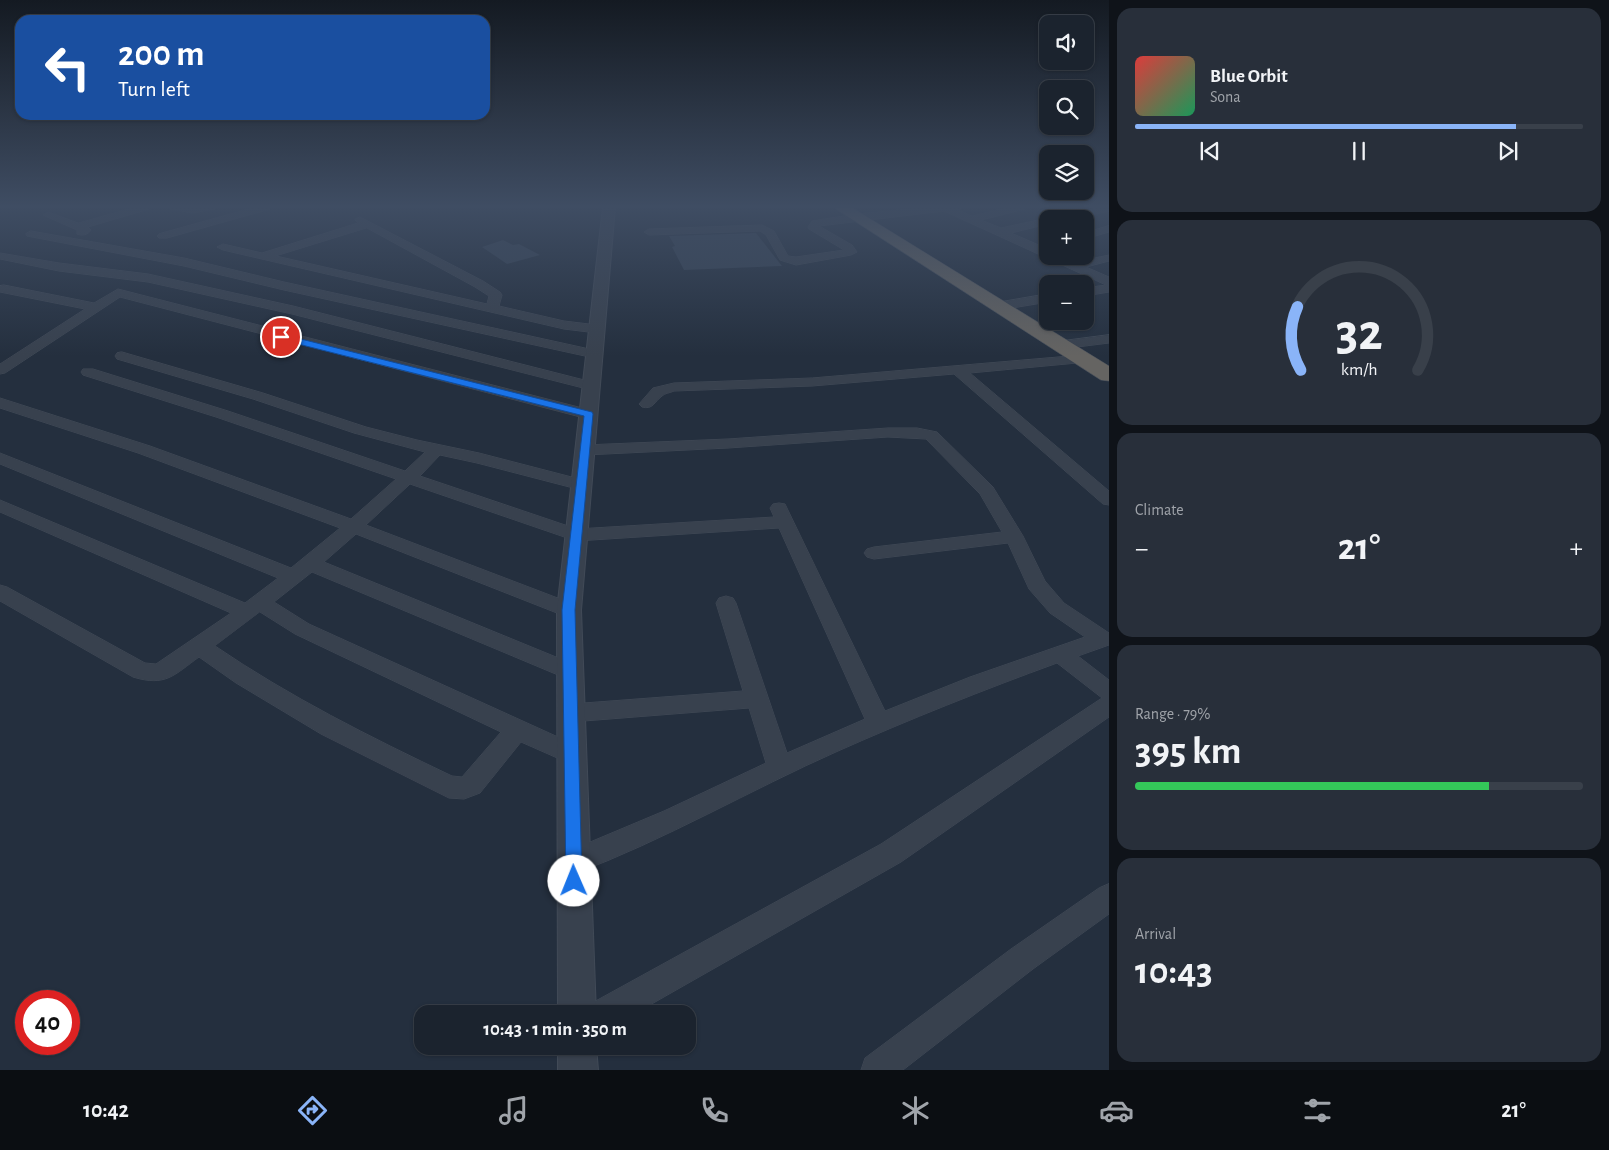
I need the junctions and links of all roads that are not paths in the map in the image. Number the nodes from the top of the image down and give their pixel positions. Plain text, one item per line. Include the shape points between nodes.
1 (6, 257) edge
2 (159, 257) edge
3 (266, 257) edge
4 (429, 257) edge
5 (604, 257) edge
6 (783, 257) edge
7 (821, 257) edge
8 (922, 257) edge
9 (1109, 258) edge
10 (20, 259) junction
11 (177, 260) junction
12 (1074, 266) joint
13 (0, 268) edge
14 (148, 278) junction
15 (1109, 282) edge
16 (1109, 288) edge
17 (4, 289) dead end
18 (1094, 290) edge
19 (118, 293) junction
20 (1039, 300) edge
21 (1000, 306) junction
22 (97, 307) junction
23 (492, 308) junction
24 (597, 329) junction
25 (1109, 339) edge
26 (1061, 345) junction
27 (594, 354) junction
28 (122, 356) dead end
29 (1099, 367) edge
30 (957, 369) junction
31 (0, 370) edge
32 (88, 372) dead end
33 (591, 386) junction
34 (0, 402) edge
35 (648, 404) dead end
36 (588, 414) junction
37 (437, 449) junction
38 (585, 450) junction
39 (0, 458) edge
40 (408, 478) junction
41 (581, 485) junction
42 (1109, 500) edge
43 (0, 505) edge
44 (782, 515) joint
45 (354, 526) junction
46 (576, 535) junction
47 (1014, 536) junction
48 (874, 553) dead end
49 (309, 563) junction
50 (292, 576) junction
51 (0, 592) edge
52 (726, 603) dead end
53 (253, 607) junction
54 (569, 610) junction
55 (1106, 637) edge
56 (199, 646) junction
57 (1060, 654) junction
58 (570, 672) junction
59 (1109, 692) edge
60 (757, 699) junction
61 (1109, 705) edge
62 (571, 713) junction
63 (879, 723) junction
64 (518, 729) junction
65 (571, 754) junction
66 (780, 768) junction
67 (574, 862) junction
68 (1109, 897) edge
69 (577, 1005) edge
70 (619, 1005) edge
71 (578, 1055) edge
72 (578, 1070) edge
73 (877, 1070) edge

1 - 10 street
2 - 11 street
3 - 23 street
4 - 23 street via 496,295
5 - 24 street
6 - 7 street via 796,261
8 - 21 highway
9 - 12 street
10 - 13 street
10 - 14 street
11 - 14 street
11 - 27 street
12 - 15 street
14 - 19 street
14 - 33 street via 293,310
16 - 18 street
17 - 22 street
19 - 22 street
19 - 36 street
20 - 21 street
21 - 26 highway
22 - 31 street
23 - 24 street via 564,325
24 - 27 street
25 - 26 street
26 - 29 highway
27 - 33 street
28 - 37 street via 360,430
29 - 30 street
30 - 35 street via 812,382 674,387 658,391
30 - 42 street
32 - 40 street
33 - 36 street
34 - 45 street
36 - 38 street
37 - 40 street
37 - 41 street
38 - 41 street
38 - 47 street via 920,432 931,435 987,491
39 - 50 street
40 - 45 street
40 - 46 street
41 - 46 street
43 - 53 street
44 - 46 street
44 - 63 street
45 - 49 street
45 - 54 street
46 - 54 street
47 - 48 street
47 - 55 street via 1036,584 1058,608
49 - 50 street
49 - 58 street
50 - 53 street
51 - 56 street via 141,671 160,672
52 - 60 street
53 - 56 street
53 - 64 street
54 - 58 street
55 - 57 street
56 - 64 street via 329,727 449,787 471,786
57 - 59 street
57 - 63 street
58 - 62 street
60 - 62 street
60 - 66 street
61 - 70 street via 891,853
62 - 65 street
63 - 66 street
64 - 65 street
65 - 67 street
66 - 67 street
67 - 69 street
68 - 73 street
71 - 72 street

